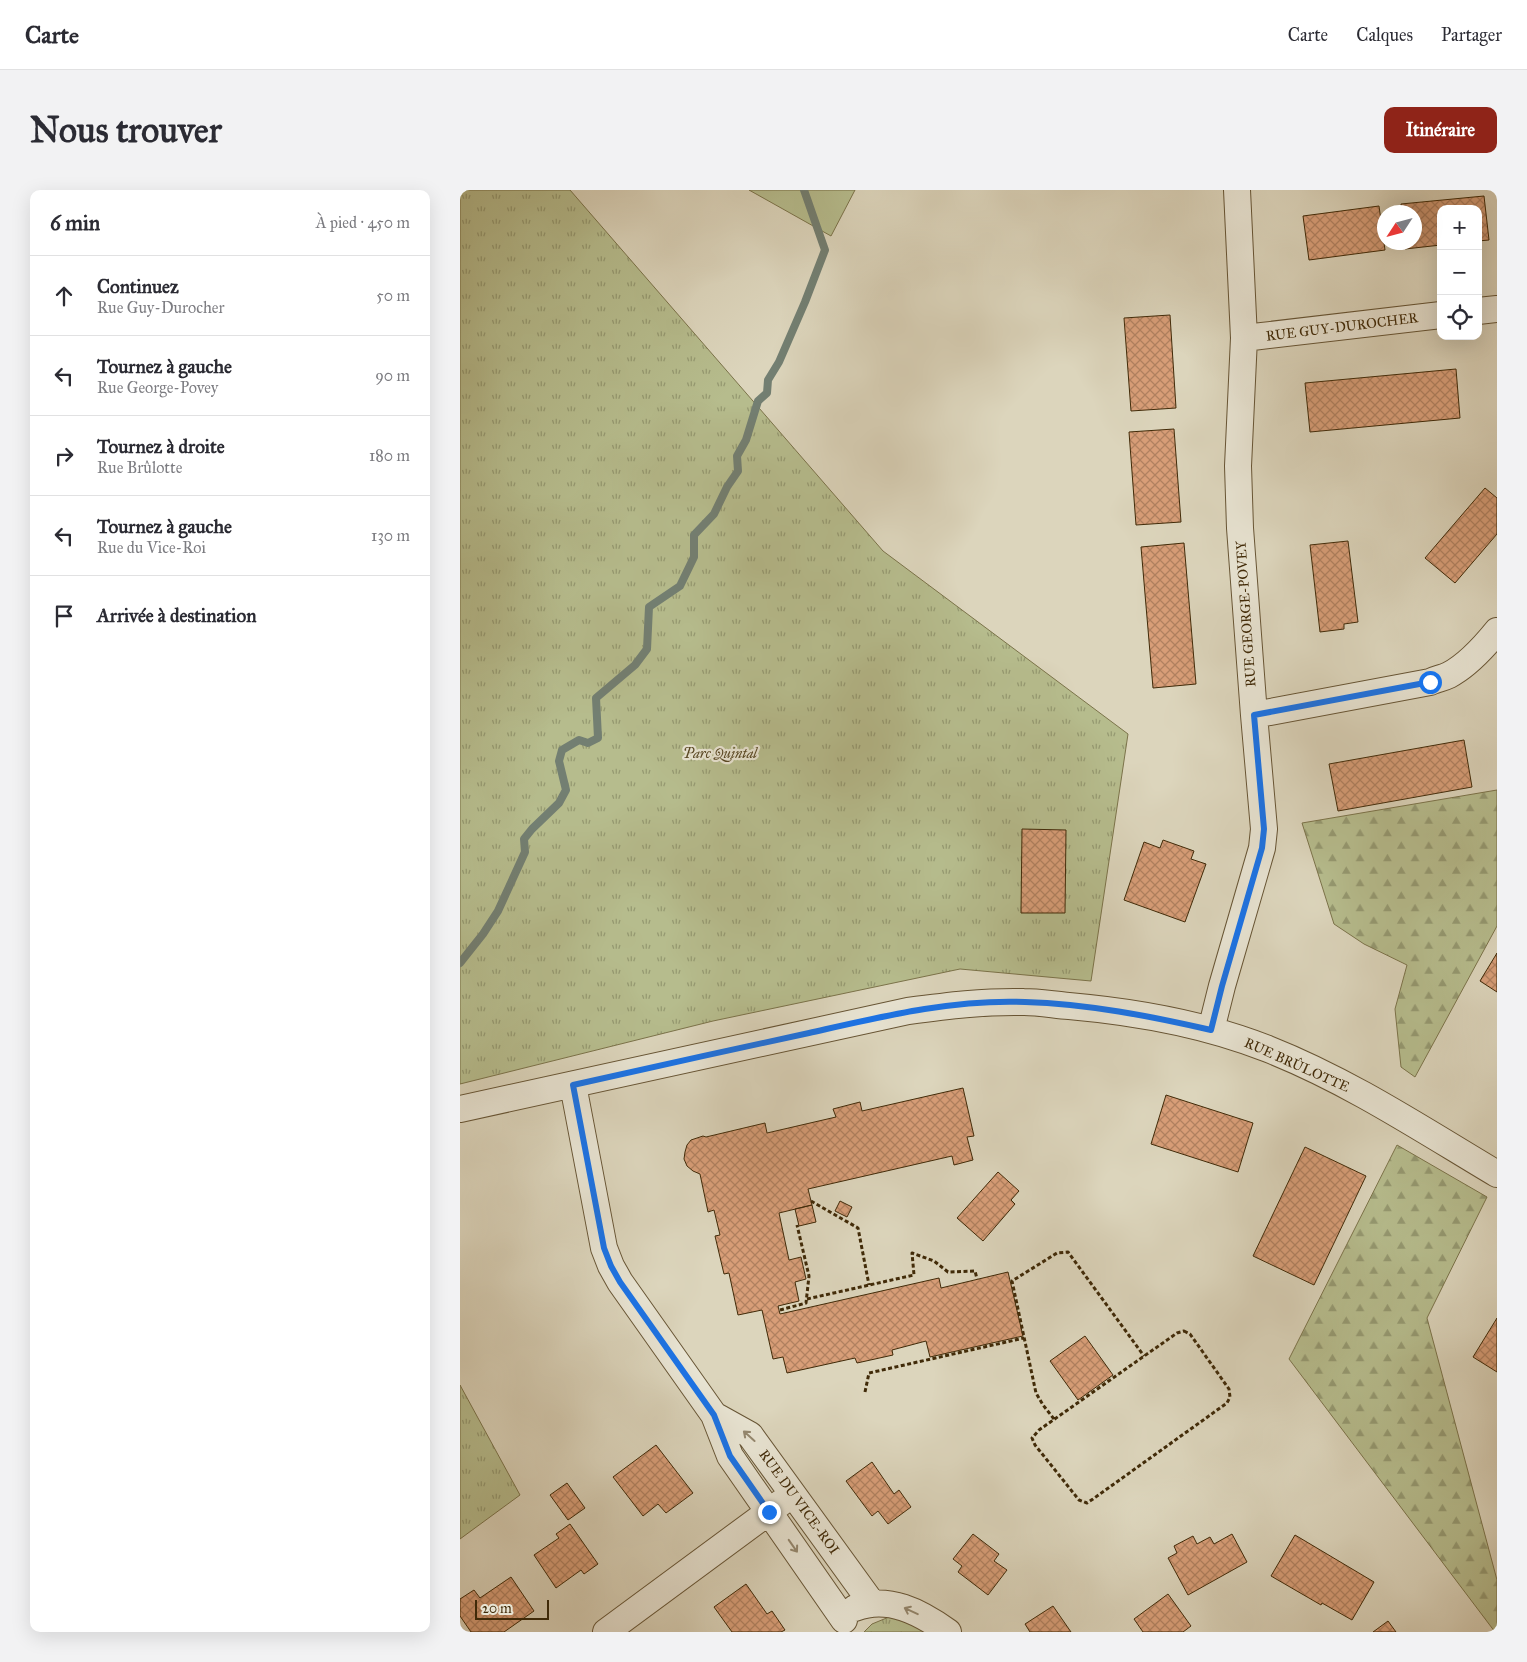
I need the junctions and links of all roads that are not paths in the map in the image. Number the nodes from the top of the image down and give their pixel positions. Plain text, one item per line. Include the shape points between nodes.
1 (1237, 190) edge
2 (1497, 309) edge
3 (1482, 311) edge
4 (1437, 315) edge
5 (1244, 338) junction
6 (1497, 631) edge
7 (1254, 715) junction
8 (1211, 1030) junction
9 (573, 1085) junction
10 (460, 1109) edge
11 (1495, 1170) edge
12 (714, 1415) junction
13 (792, 1494) junction
14 (769, 1512) junction
15 (871, 1602) junction
16 (843, 1626) edge
17 (606, 1632) edge
18 (948, 1632) edge

1 - 5 street, RUE GEORGE-POVEY
2 - 3 street
4 - 5 street, RUE GUY-DUROCHER
5 - 7 street, RUE GEORGE-POVEY via 1238,466
6 - 7 street via 1465,663 1430,682
7 - 8 street, RUE GEORGE-POVEY via 1264,829 1262,848
8 - 9 street, RUE BRÛLOTTE via 1156,1017 1090,1008 1024,1002 971,1003 908,1011
8 - 11 street, RUE BRÛLOTTE via 1268,1049 1317,1071
9 - 10 street, RUE BRÛLOTTE
9 - 12 street, RUE DU VICE-ROI via 604,1248 611,1266
13 -> 12 street, RUE DU VICE-ROI via 750,1435
12 - 14 street, RUE DU VICE-ROI via 730,1456
13 - 14 street
13 - 15 street, RUE DU VICE-ROI
14 -> 16 street, RUE DU VICE-ROI
14 - 17 street
15 - 16 street, RUE DU VICE-ROI via 855,1608
18 -> 15 street via 901,1606

